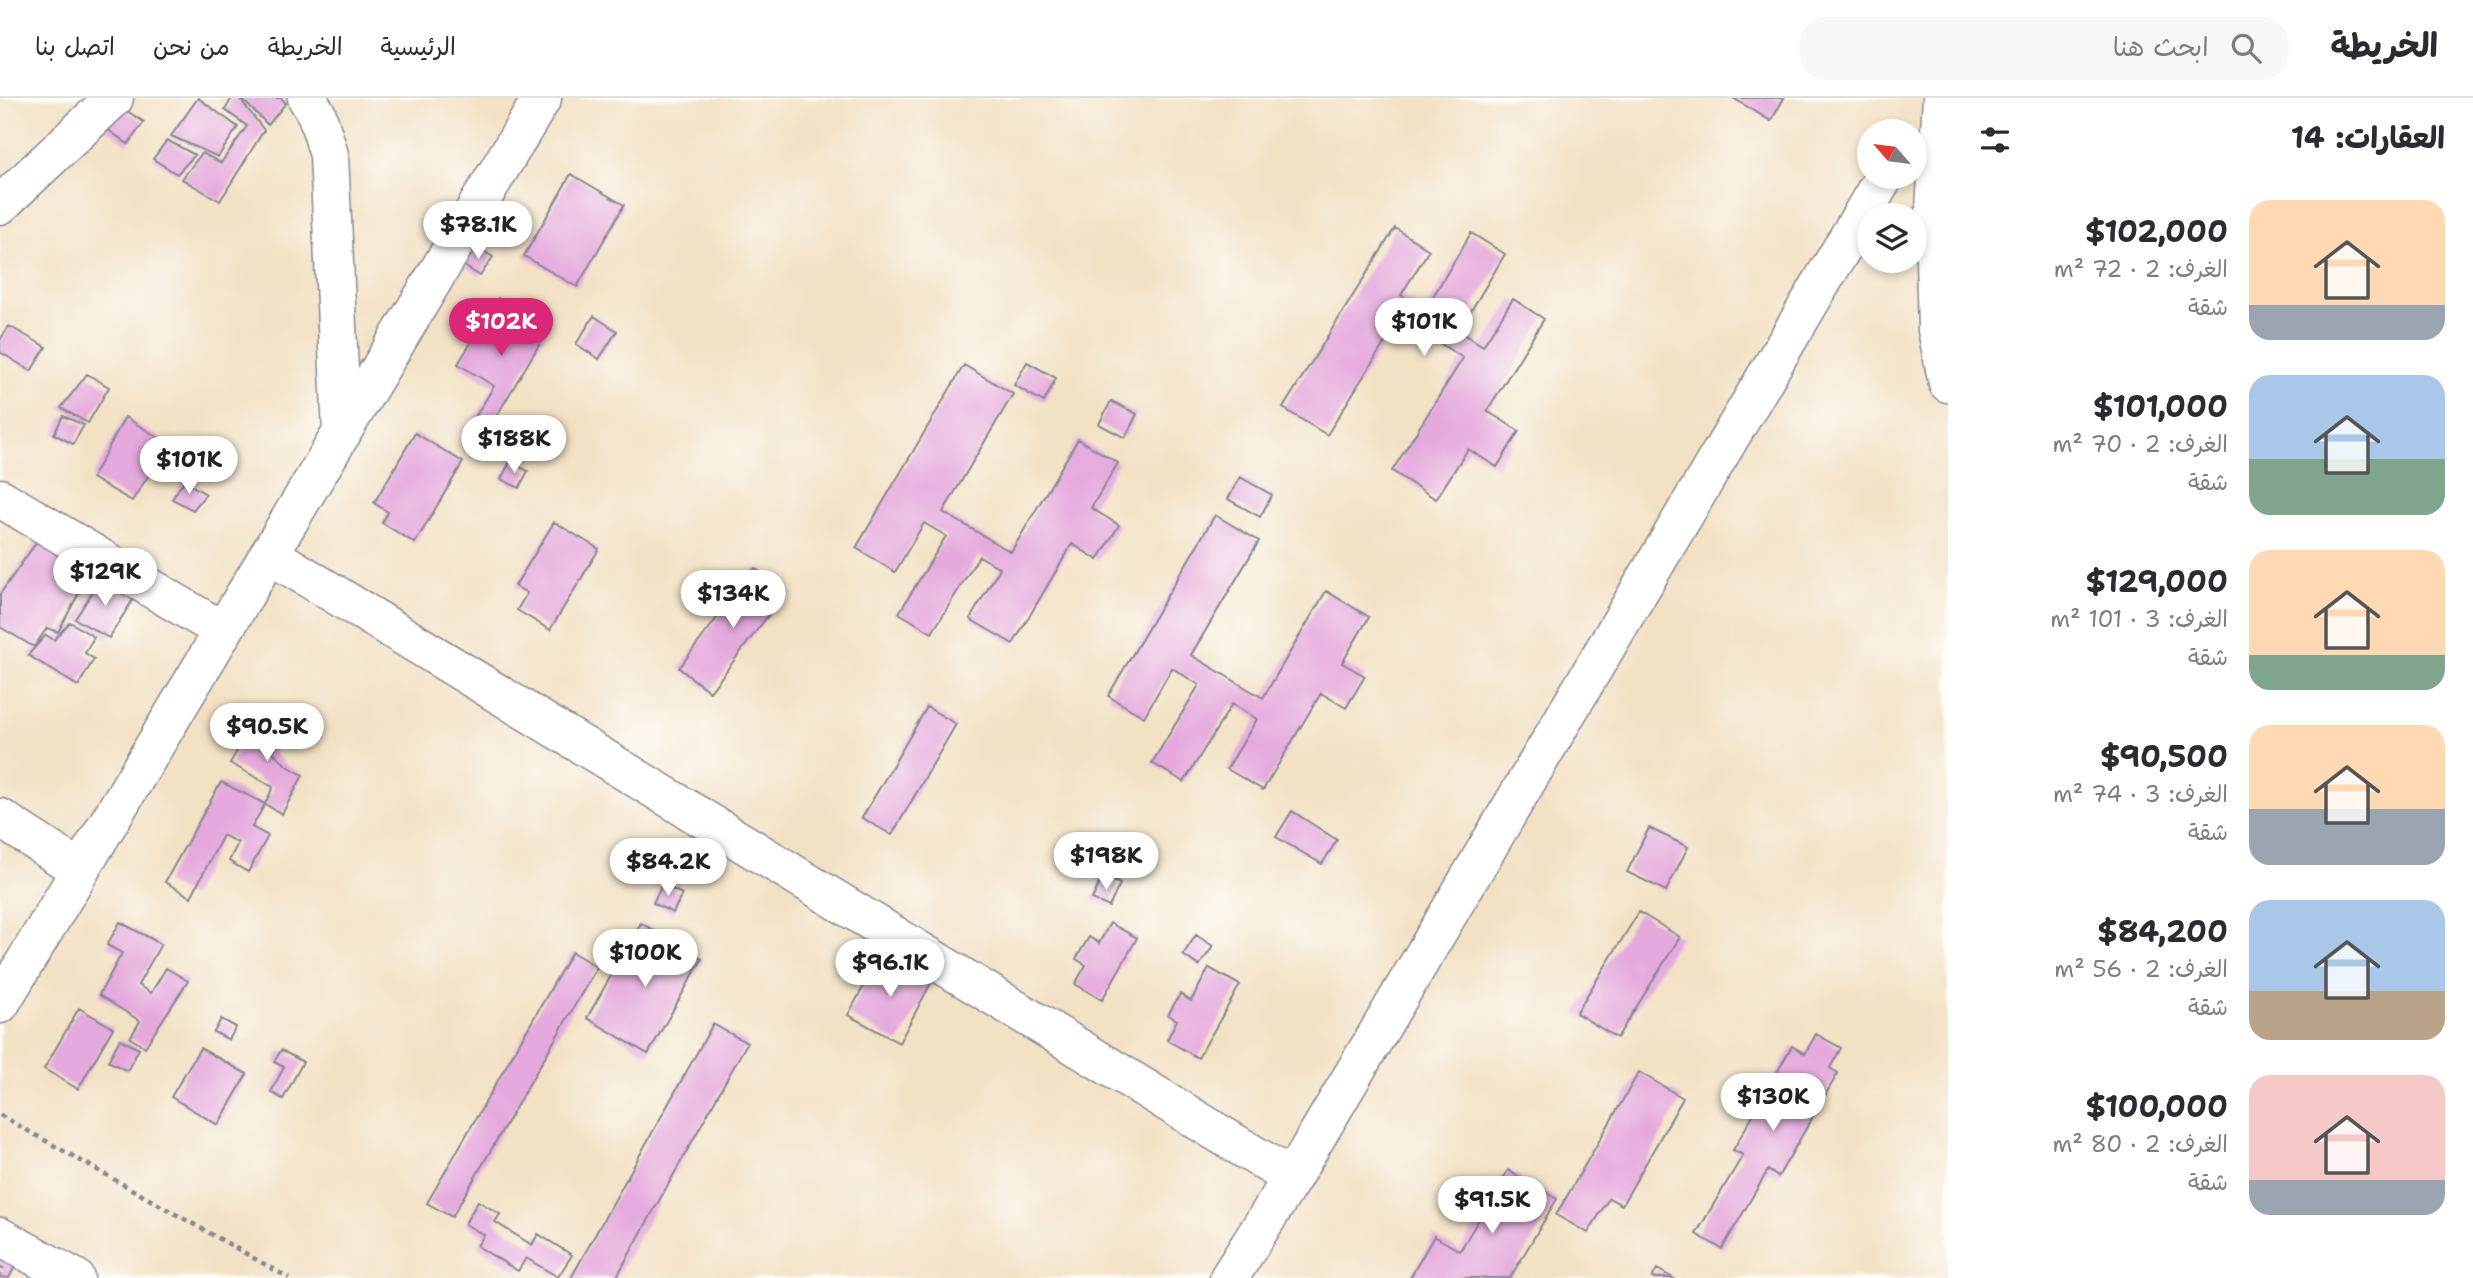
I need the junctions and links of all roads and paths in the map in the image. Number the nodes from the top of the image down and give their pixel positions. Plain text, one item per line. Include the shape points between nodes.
1 (114, 98) edge
2 (307, 98) edge
3 (541, 98) edge
4 (1931, 98) edge
5 (1942, 98) edge
6 (1918, 119) edge
7 (1877, 189) edge
8 (0, 205) edge
9 (1948, 383) edge
10 (342, 433) junction
11 (0, 498) edge
12 (269, 555) junction
13 (223, 631) junction
14 (0, 818) edge
15 (80, 870) junction
16 (0, 1004) edge
17 (0, 1115) edge
18 (1292, 1178) junction
19 (0, 1237) edge
20 (71, 1277) edge
21 (289, 1278) edge
22 (1229, 1278) edge

1 - 8 street
2 - 10 street via 329,155
3 - 10 street
4 - 6 street
5 - 9 street via 1934,225 1937,330
7 - 18 street
10 - 12 street
11 - 13 street
12 - 13 street
12 - 18 street
13 - 15 street
14 - 15 street
15 - 16 street
17 - 21 path
18 - 22 street
19 - 20 street

